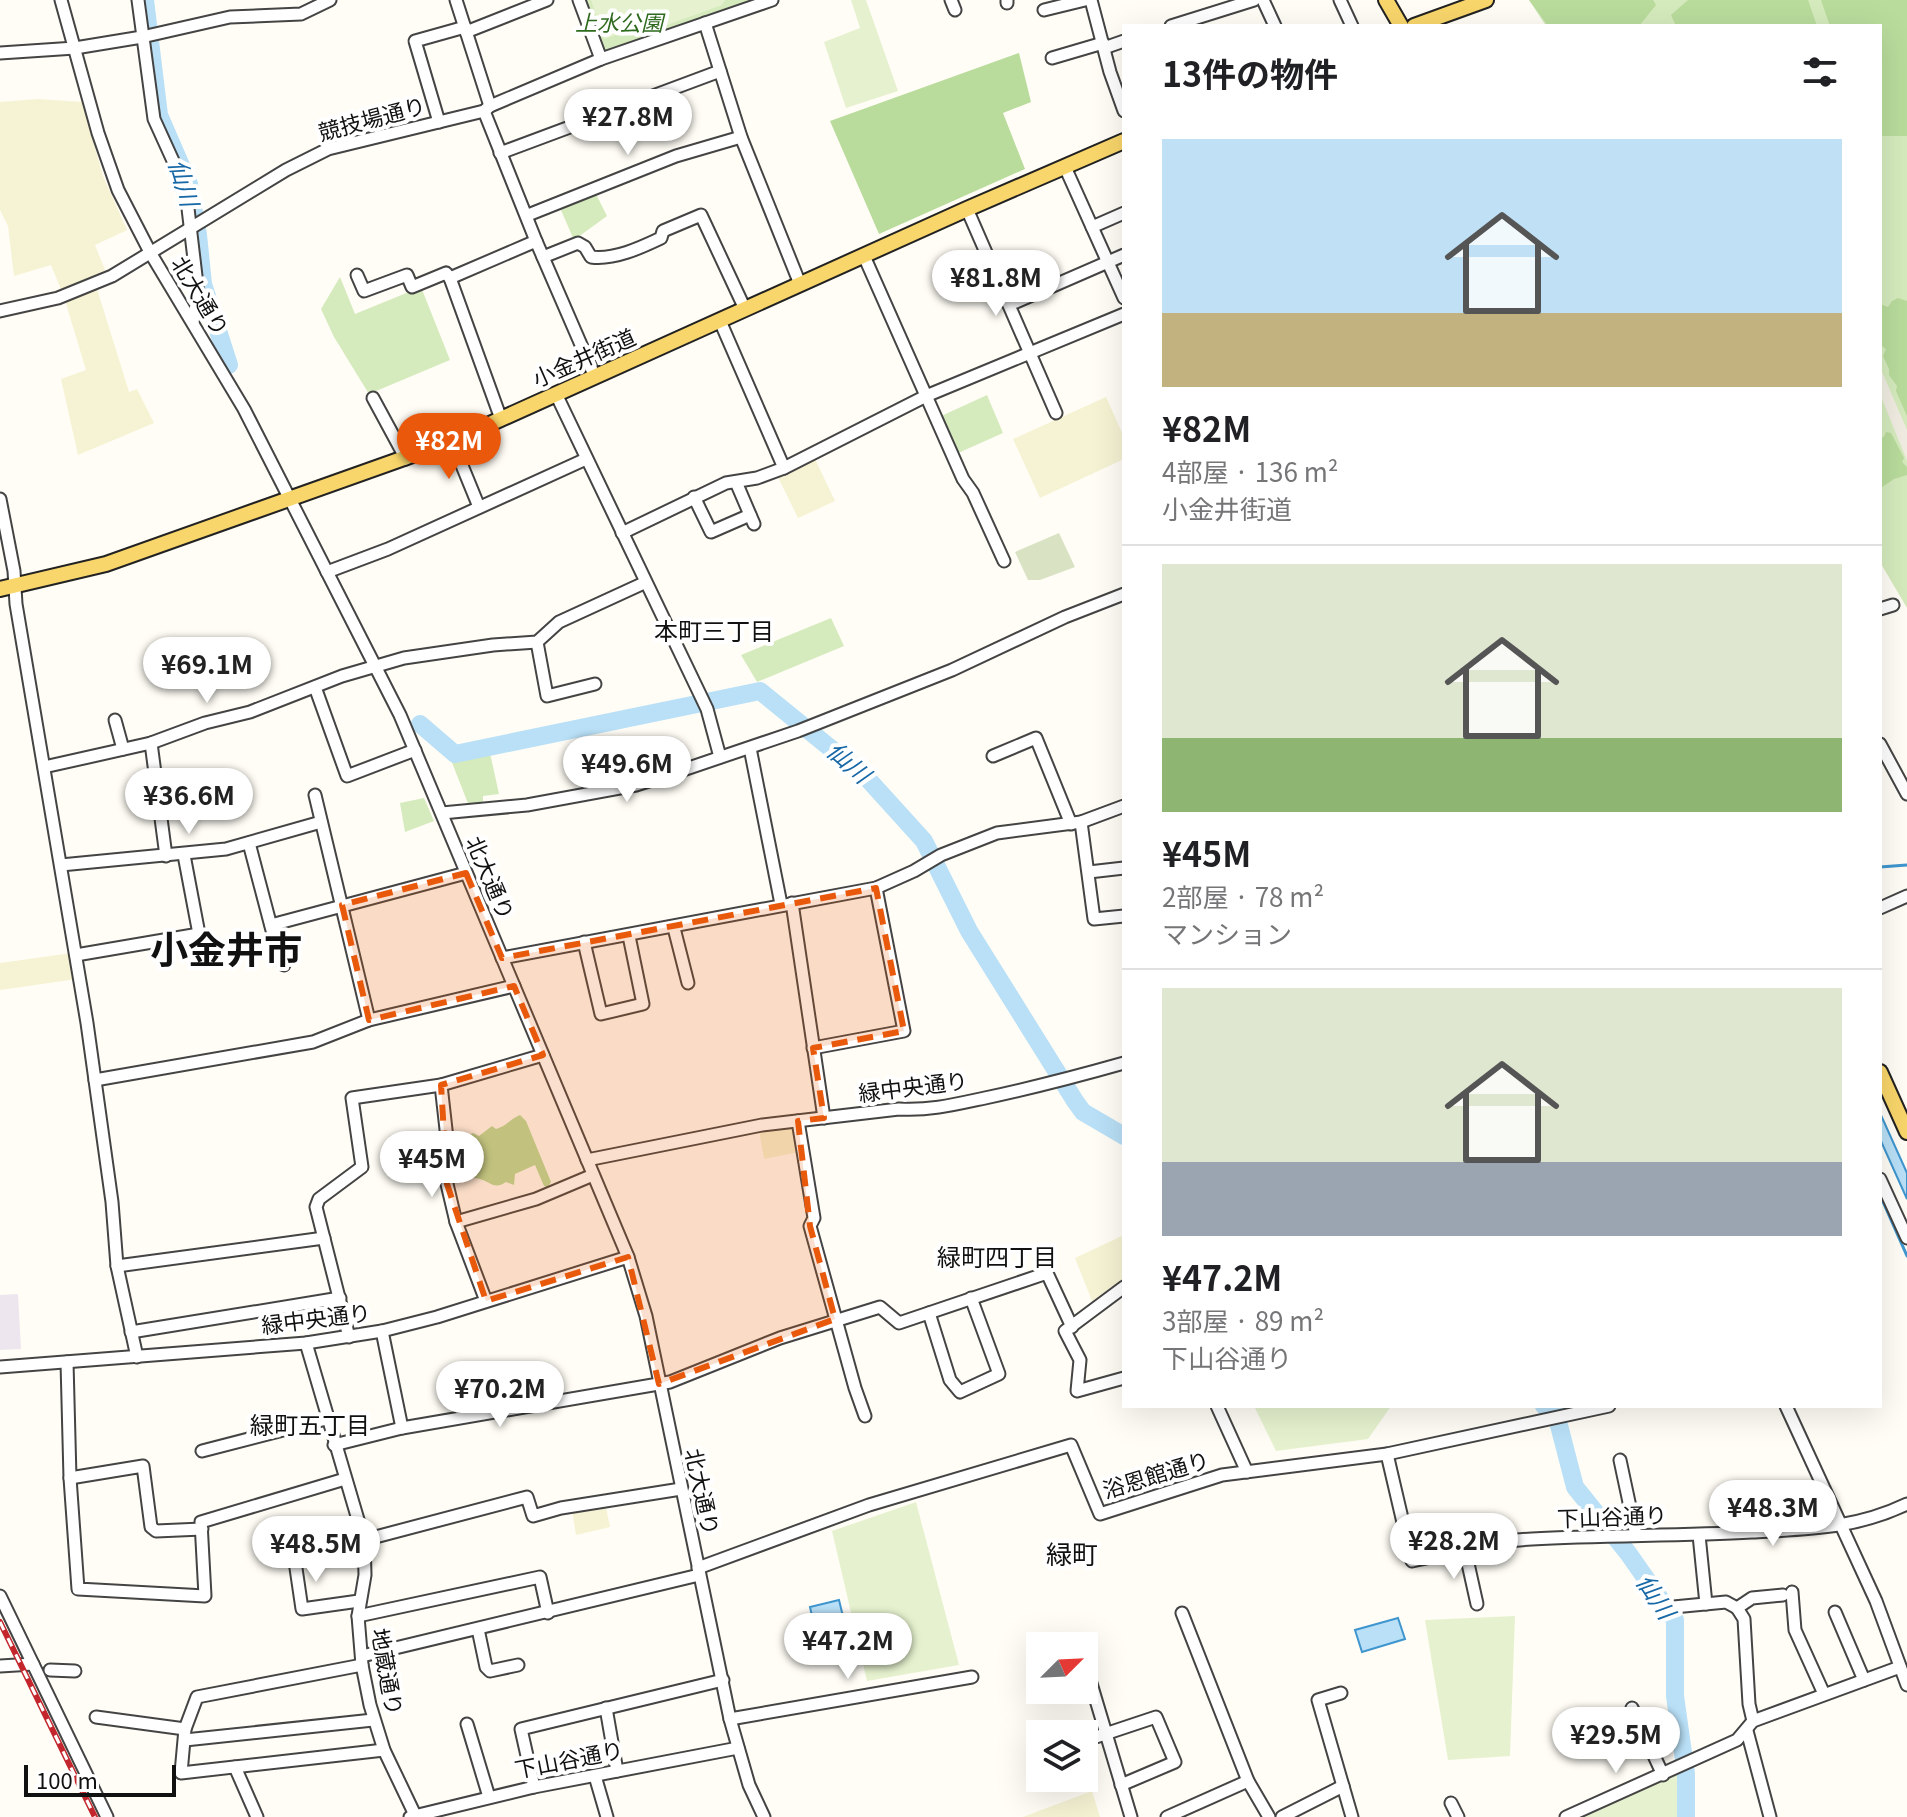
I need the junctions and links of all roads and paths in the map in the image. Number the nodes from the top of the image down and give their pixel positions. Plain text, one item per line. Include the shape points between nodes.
1 (61, 0) edge
2 (138, 0) edge
3 (330, 0) edge
4 (456, 0) edge
5 (547, 0) edge
6 (579, 0) edge
7 (772, 0) edge
8 (1085, 0) edge
9 (1091, 0) edge
10 (1254, 0) edge
11 (1263, 0) edge
12 (1340, 0) edge
13 (1386, 0) edge
14 (1486, 0) edge
15 (1044, 10) dead end
16 (705, 23) junction
17 (1177, 24) edge
18 (1274, 24) edge
19 (1351, 24) edge
20 (1400, 24) edge
21 (1420, 24) edge
22 (466, 29) junction
23 (147, 36) junction
24 (1122, 42) edge
25 (1104, 46) junction
26 (75, 48) junction
27 (0, 53) edge
28 (1052, 58) dead end
29 (601, 59) junction
30 (720, 71) junction
31 (1122, 104) edge
32 (487, 108) junction
33 (439, 122) junction
34 (741, 137) junction
35 (1122, 142) edge
36 (500, 153) junction
37 (1065, 167) junction
38 (967, 209) junction
39 (1122, 214) edge
40 (528, 215) junction
41 (196, 226) junction
42 (1092, 227) junction
43 (536, 241) junction
44 (151, 254) junction
45 (864, 256) junction
46 (1122, 256) edge
47 (543, 257) junction
48 (1108, 262) junction
49 (357, 275) dead end
50 (450, 278) junction
51 (800, 284) junction
52 (1122, 294) edge
53 (1009, 305) junction
54 (745, 309) junction
55 (0, 311) edge
56 (1122, 315) edge
57 (720, 321) junction
58 (193, 322) junction
59 (1030, 353) junction
60 (595, 377) junction
61 (556, 394) junction
62 (926, 396) junction
63 (373, 398) dead end
64 (1052, 407) dead end
65 (501, 419) junction
66 (452, 441) junction
67 (406, 459) junction
68 (586, 459) junction
69 (784, 468) junction
70 (736, 482) junction
71 (694, 497) junction
72 (290, 498) junction
73 (0, 499) edge
74 (479, 507) junction
75 (2, 525) edge
76 (622, 533) junction
77 (1004, 561) dead end
78 (327, 572) junction
79 (644, 583) junction
80 (15, 585) junction
81 (0, 589) edge
82 (1122, 595) edge
83 (1893, 605) dead end
84 (1882, 608) edge
85 (537, 642) junction
86 (375, 666) junction
87 (595, 684) dead end
88 (315, 687) junction
89 (115, 720) dead end
90 (151, 743) junction
91 (750, 748) junction
92 (1882, 748) edge
93 (123, 749) junction
94 (415, 750) junction
95 (993, 756) dead end
96 (720, 757) junction
97 (44, 767) junction
98 (1907, 794) edge
99 (315, 795) dead end
100 (1122, 807) edge
101 (442, 813) junction
102 (321, 822) junction
103 (1076, 823) junction
104 (249, 843) junction
105 (184, 855) junction
106 (166, 856) junction
107 (61, 865) junction
108 (1122, 868) edge
109 (1089, 872) junction
110 (466, 873) junction
111 (876, 888) junction
112 (1907, 896) edge
113 (786, 903) junction
114 (342, 905) junction
115 (1882, 907) edge
116 (1122, 916) edge
117 (271, 925) junction
118 (674, 928) junction
119 (629, 936) junction
120 (584, 942) junction
121 (76, 955) junction
122 (502, 958) junction
123 (284, 965) dead end
124 (688, 983) dead end
125 (514, 986) junction
126 (369, 1020) junction
127 (813, 1048) junction
128 (543, 1055) junction
129 (1122, 1064) edge
130 (1882, 1076) edge
131 (95, 1080) junction
132 (441, 1085) junction
133 (824, 1118) junction
134 (798, 1121) junction
135 (1906, 1130) edge
136 (587, 1160) junction
137 (593, 1175) junction
138 (1882, 1188) edge
139 (456, 1222) junction
140 (324, 1238) junction
141 (1907, 1238) edge
142 (628, 1257) junction
143 (117, 1266) junction
144 (1122, 1289) edge
145 (340, 1298) junction
146 (971, 1298) junction
147 (486, 1301) junction
148 (929, 1313) junction
149 (835, 1319) junction
150 (1072, 1327) junction
151 (382, 1331) junction
152 (131, 1332) junction
153 (349, 1337) junction
154 (306, 1343) junction
155 (137, 1357) junction
156 (67, 1362) junction
157 (0, 1367) edge
158 (1122, 1379) edge
159 (659, 1384) junction
160 (1218, 1408) edge
161 (1599, 1408) edge
162 (1787, 1408) edge
163 (865, 1416) dead end
164 (326, 1419) junction
165 (402, 1428) junction
166 (334, 1445) junction
167 (202, 1451) dead end
168 (1387, 1454) junction
169 (1620, 1460) dead end
170 (1247, 1472) junction
171 (70, 1478) junction
172 (345, 1479) junction
173 (681, 1489) junction
174 (1907, 1504) edge
175 (1841, 1526) junction
176 (202, 1529) junction
177 (362, 1535) junction
178 (1699, 1535) junction
179 (1631, 1536) junction
180 (292, 1541) junction
181 (270, 1544) dead end
182 (1465, 1550) junction
183 (699, 1571) junction
184 (0, 1596) edge
185 (359, 1601) junction
186 (1477, 1604) dead end
187 (1706, 1604) junction
188 (1663, 1608) dead end
189 (1737, 1608) junction
190 (1835, 1612) dead end
191 (548, 1613) junction
192 (1182, 1613) dead end
193 (358, 1616) junction
194 (478, 1629) junction
195 (362, 1661) junction
196 (33, 1664) junction
197 (518, 1665) dead end
198 (0, 1666) edge
199 (1900, 1667) junction
200 (50, 1670) dead end
201 (75, 1671) dead end
202 (972, 1677) dead end
203 (723, 1680) junction
204 (1864, 1680) junction
205 (1907, 1685) edge
206 (1341, 1693) dead end
207 (1824, 1694) junction
208 (1096, 1704) edge
209 (606, 1708) junction
210 (1632, 1708) dead end
211 (96, 1717) dead end
212 (730, 1719) junction
213 (373, 1720) junction
214 (467, 1724) dead end
215 (1750, 1726) junction
216 (1105, 1734) junction
217 (185, 1735) junction
218 (1098, 1736) edge
219 (738, 1748) junction
220 (384, 1750) junction
221 (235, 1767) junction
222 (617, 1771) junction
223 (1663, 1775) junction
224 (595, 1776) junction
225 (1248, 1781) junction
226 (1121, 1785) junction
227 (1343, 1786) junction
228 (534, 1787) junction
229 (489, 1797) junction
230 (1451, 1803) dead end
231 (413, 1816) edge
232 (1265, 1816) edge
233 (107, 1817) edge
234 (257, 1817) edge
235 (607, 1817) edge
236 (764, 1817) edge
237 (1131, 1817) edge
238 (1167, 1817) edge
239 (1282, 1817) edge
240 (1352, 1817) edge
241 (1458, 1817) edge
242 (1566, 1817) edge
243 (1770, 1817) edge

1 - 26 street, 北大通り
2 - 23 street
3 - 23 street via 301,14 230,17
4 - 22 street
5 - 22 street
6 - 29 street
7 - 16 street, 競技場通り
8 - 15 street
9 - 25 street
10 - 17 street
11 - 18 street
12 - 19 street
13 - 20 main road
14 - 21 main road
16 - 29 street, 競技場通り
16 - 30 street
22 - 32 street
22 - 33 street via 415,41
23 - 26 street
23 - 41 street via 154,119
24 - 25 street
25 - 28 street
25 - 31 street
26 - 27 street
26 - 44 street, 北大通り via 118,190
29 - 32 street, 競技場通り
30 - 34 street
30 - 36 street
32 - 33 street, 競技場通り
32 - 36 street
33 - 41 street, 競技場通り via 328,149
34 - 40 street via 676,156
34 - 51 street
35 - 37 main road, 小金井街道
36 - 40 street
37 - 38 main road, 小金井街道
37 - 42 street
38 - 45 main road, 小金井街道
38 - 53 street
39 - 42 street
40 - 43 street
41 - 44 street, 競技場通り
41 - 58 street via 199,302
42 - 48 street
43 - 47 street
43 - 50 street
44 - 55 street, 競技場通り via 68,294
44 - 58 street, 北大通り
45 - 51 main road, 小金井街道
45 - 62 street
46 - 48 street
47 - 54 street via 578,243 591,257 604,259 642,247 661,238 663,231 701,215
47 - 60 street
48 - 52 street
48 - 53 street
49 - 50 street via 364,291 407,275 412,287 446,273
50 - 65 street
51 - 54 main road, 小金井街道
53 - 59 street
54 - 57 main road, 小金井街道
56 - 59 street
57 - 60 main road, 小金井街道
57 - 69 street
58 - 72 street, 北大通り
59 - 62 street
59 - 64 street
60 - 61 main road, 小金井街道
61 - 65 main road, 小金井街道
61 - 68 street
62 - 69 street
62 - 77 street
63 - 67 street
65 - 66 main road, 小金井街道
66 - 67 main road, 小金井街道
66 - 74 street
67 - 72 main road, 小金井街道
68 - 74 street
68 - 76 street
69 - 70 street
70 - 71 street
70 - 71 street via 752,520 711,532
71 - 76 street
72 - 78 street, 北大通り
72 - 80 main road, 小金井街道 via 106,564
73 - 75 street
74 - 78 street
75 - 80 street
76 - 79 street
78 - 86 street, 北大通り
79 - 85 street via 559,622
79 - 96 street via 707,709
80 - 81 main road, 小金井街道
80 - 97 street
82 - 91 street via 952,670
83 - 84 street
85 - 86 street via 429,653
85 - 87 street via 547,696
86 - 88 street
86 - 94 street, 北大通り
88 - 90 street
88 - 94 street via 347,776
89 - 93 street
90 - 93 street
90 - 106 street
91 - 96 street
91 - 113 street
92 - 98 street
93 - 97 street
94 - 101 street, 北大通り
95 - 103 street via 1036,738
96 - 101 street via 636,785 527,805
97 - 107 street
99 - 102 street
100 - 103 street
101 - 110 street, 北大通り
102 - 104 street
102 - 114 street
103 - 109 street
103 - 111 street via 997,833
104 - 105 street
104 - 117 street
105 - 106 street
105 - 121 street via 199,934
106 - 107 street
107 - 121 street
108 - 109 street
109 - 116 street via 1094,919
110 - 114 street
110 - 122 street, 北大通り
111 - 113 street
111 - 127 street via 904,1031
112 - 115 street
113 - 118 street
113 - 127 street
114 - 117 street
114 - 126 street
117 - 123 street
118 - 119 street
118 - 124 street
119 - 120 street
119 - 120 street via 643,1004 601,1014
120 - 122 street
121 - 131 street
122 - 125 street, 北大通り
125 - 126 street
125 - 128 street, 北大通り
126 - 131 street via 313,1042
127 - 133 street
128 - 132 street
128 - 136 street, 北大通り
129 - 133 street, 緑中央通り via 943,1106
130 - 135 main road
131 - 143 street
132 - 139 street via 450,1165 447,1184
132 - 140 street via 352,1098 362,1167 319,1199
133 - 134 street, 緑中央通り
134 - 136 street, 緑中央通り
134 - 149 street via 814,1218 810,1226
136 - 137 street, 北大通り
137 - 139 street via 536,1199
137 - 142 street, 北大通り
138 - 141 street
139 - 147 street
140 - 143 street
140 - 145 street
142 - 147 street, 緑中央通り
142 - 159 street, 北大通り
143 - 152 street
144 - 150 street
145 - 152 street
145 - 153 street
146 - 148 street
146 - 148 street via 999,1374 960,1392 950,1380
146 - 150 street via 1047,1273
147 - 151 street, 緑中央通り
148 - 149 street via 899,1323 880,1307
149 - 159 street
149 - 163 street
150 - 158 street via 1065,1331 1080,1360 1077,1391
151 - 153 street, 緑中央通り
151 - 165 street
152 - 155 street
153 - 154 street, 緑中央通り
154 - 155 street, 緑中央通り
154 - 164 street, 地蔵通り
155 - 156 street, 緑中央通り
156 - 157 street, 緑中央通り
156 - 171 street
159 - 165 street
159 - 173 street, 北大通り
160 - 170 street
161 - 168 street, 浴恩館通り
162 - 175 street
164 - 166 street, 地蔵通り
164 - 167 street
165 - 166 street
166 - 172 street, 地蔵通り
168 - 170 street, 浴恩館通り
168 - 182 street, 下山谷通り via 1412,1561
169 - 179 street
170 - 183 street, 浴恩館通り via 1100,1514 1071,1445 869,1505
171 - 176 street via 147,1466 151,1527
171 - 176 street via 78,1589 205,1596
172 - 176 street via 201,1522
172 - 177 street, 地蔵通り
173 - 177 street via 533,1516 527,1497
173 - 183 street, 北大通り
174 - 175 street, 下山谷通り
175 - 178 street, 下山谷通り
175 - 199 street
177 - 180 street
177 - 185 street, 地蔵通り via 365,1575
178 - 179 street, 下山谷通り
178 - 187 street
179 - 182 street, 下山谷通り via 1501,1542
180 - 181 street
180 - 185 street via 302,1609
182 - 186 street
183 - 191 street
183 - 203 street, 北大通り
184 - 196 street
185 - 193 street, 地蔵通り
187 - 188 street
187 - 189 street via 1726,1602
189 - 207 street via 1752,1598 1788,1594 1795,1630
189 - 215 street via 1744,1619
190 - 204 street
191 - 193 street via 540,1577
191 - 194 street
192 - 225 street
193 - 195 street, 地蔵通り
194 - 195 street
194 - 197 street via 490,1671
195 - 213 street, 地蔵通り
195 - 217 street via 203,1694 193,1703
196 - 198 street
196 - 233 street
199 - 204 street
199 - 205 street
200 - 201 street
202 - 212 street
203 - 209 street
203 - 212 street, 北大通り
204 - 207 street
206 - 227 street via 1318,1700
207 - 215 street
208 - 216 street
209 - 222 street
209 - 228 street via 521,1729
210 - 223 street
211 - 217 street
212 - 219 street, 北大通り
213 - 217 street
213 - 220 street, 地蔵通り
214 - 229 street
215 - 223 street via 1737,1740
215 - 243 street
216 - 218 street
216 - 226 street
216 - 226 street via 1156,1717 1175,1762
217 - 221 street via 181,1773
219 - 222 street, 下山谷通り
219 - 236 street, 北大通り
220 - 221 street
220 - 231 street, 地蔵通り
221 - 234 street
222 - 224 street, 下山谷通り
223 - 242 street
224 - 228 street, 下山谷通り
224 - 235 street
225 - 232 street
225 - 238 street
226 - 237 street
227 - 239 street
227 - 240 street
228 - 229 street, 下山谷通り
229 - 231 street, 下山谷通り
230 - 241 street

